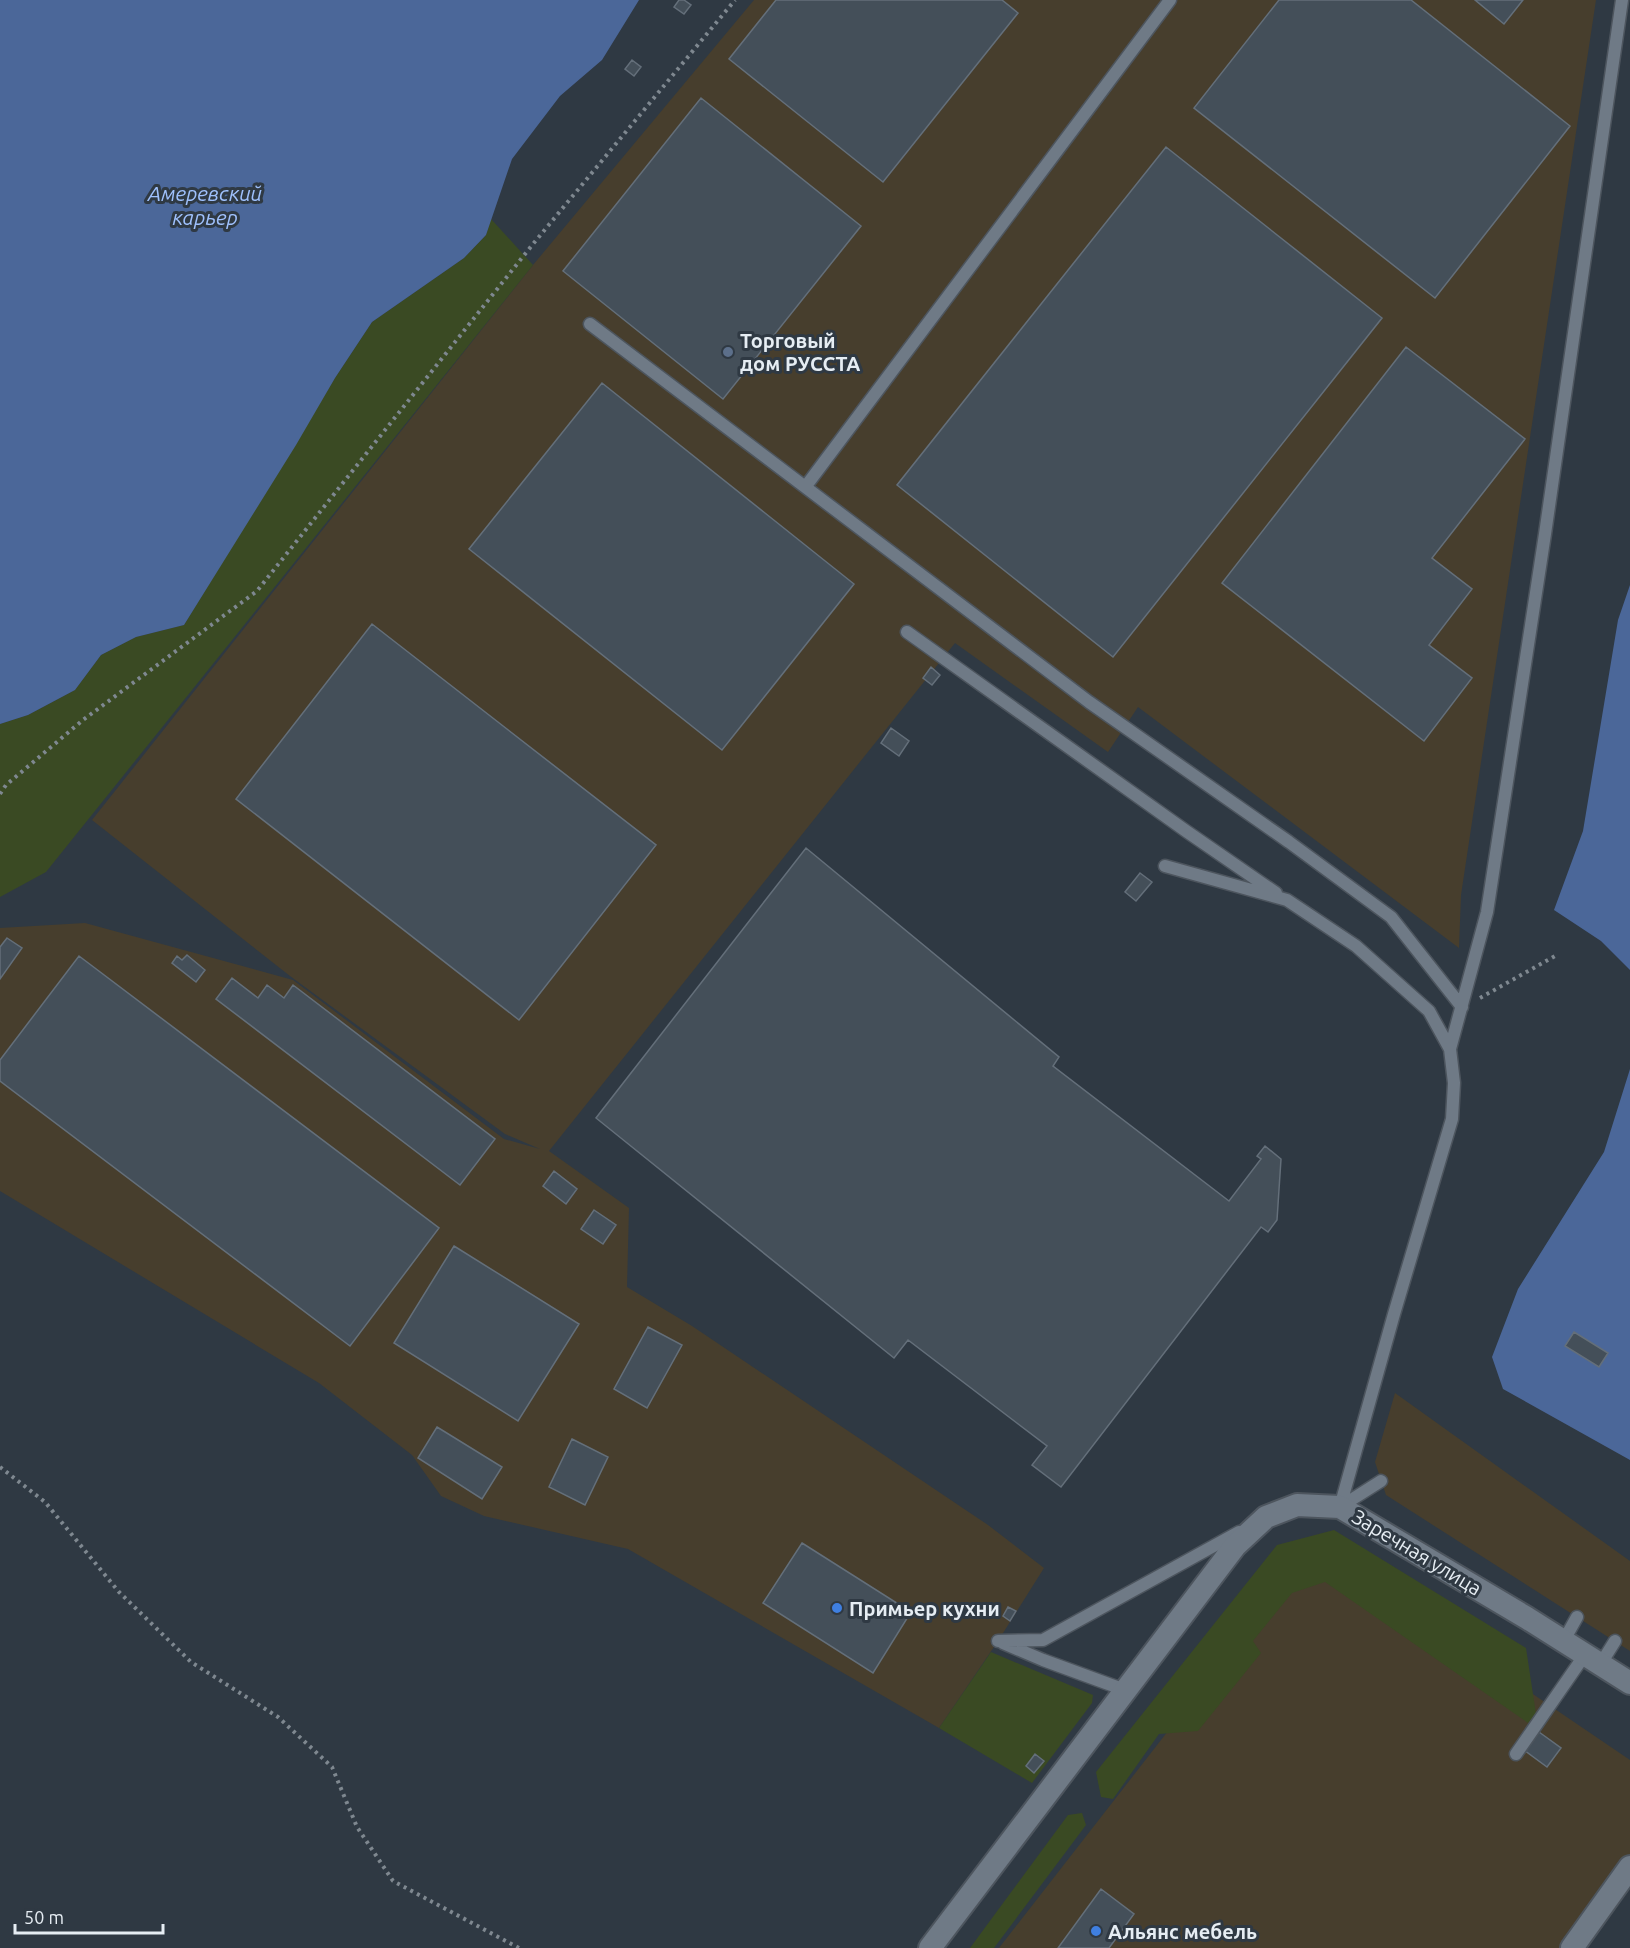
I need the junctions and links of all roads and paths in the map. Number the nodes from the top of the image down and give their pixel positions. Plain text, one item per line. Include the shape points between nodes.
1 (735, 0) edge
2 (1170, 0) edge
3 (1622, 0) edge
4 (590, 324) dead end
5 (806, 486) junction
6 (907, 632) dead end
7 (0, 794) edge
8 (1165, 866) dead end
9 (1287, 900) junction
10 (1556, 956) dead end
11 (1462, 1007) junction
12 (1450, 1049) junction
13 (0, 1467) edge
14 (1381, 1481) dead end
15 (1340, 1507) junction
16 (1266, 1517) junction
17 (1577, 1617) dead end
18 (1615, 1641) dead end
19 (1563, 1642) junction
20 (1592, 1660) junction
21 (1630, 1683) edge
22 (1125, 1690) junction
23 (1516, 1754) dead end
24 (1630, 1867) edge
25 (519, 1948) edge
26 (930, 1948) edge
27 (1572, 1948) edge

1 - 7 path via 533,244 257,591 83,720
2 - 5 lane
3 - 11 lane via 1487,912
4 - 5 lane
5 - 11 lane via 1089,702 1391,918
6 - 9 lane
8 - 9 lane
9 - 12 lane via 1356,946 1429,1011
10 - 11 path
11 - 12 lane
12 - 15 lane via 1454,1083 1452,1119
13 - 25 path via 45,1502 119,1592 191,1662 278,1717 332,1767 357,1827 393,1881
14 - 15 lane
15 - 16 street, Заречная улица via 1297,1505
15 - 19 street, Заречная улица
16 - 22 street, Заречная улица via 1235,1546
16 - 22 lane via 1043,1640 998,1641
17 - 19 lane
18 - 20 lane
19 - 20 street, Заречная улица
20 - 21 street, Заречная улица
20 - 23 lane
22 - 26 street, Заречная улица
24 - 27 street

